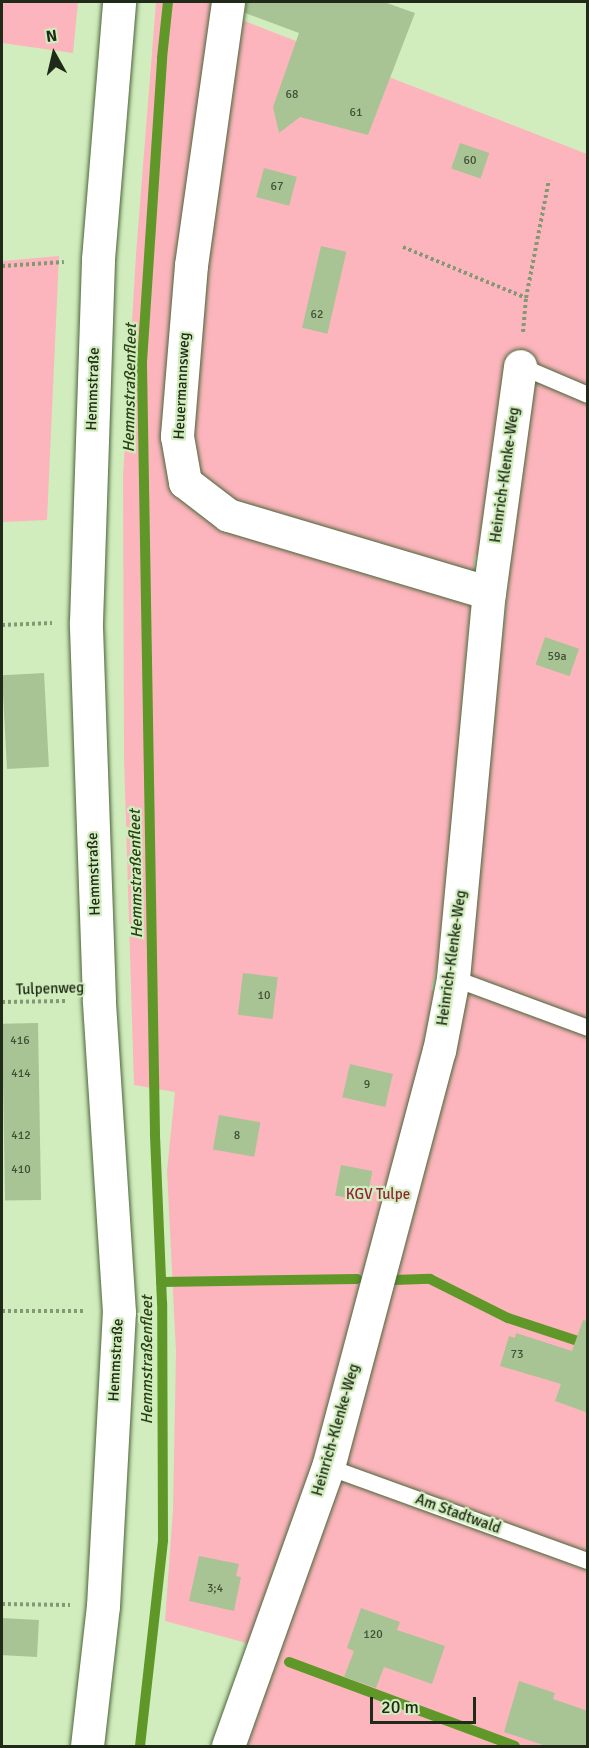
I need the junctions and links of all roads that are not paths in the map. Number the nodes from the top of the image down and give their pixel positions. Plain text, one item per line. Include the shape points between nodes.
1 (119, 2) edge
2 (228, 2) edge
3 (520, 366) joint
4 (588, 395) edge
5 (489, 592) junction
6 (453, 978) junction
7 (588, 1028) edge
8 (328, 1467) junction
9 (588, 1561) edge
10 (87, 1746) edge
11 (228, 1746) edge

1 - 10 street, Hemmstraße via 98,259 86,622 99,1000 119,1312 103,1606
2 - 5 street, Heuermannsweg via 190,276 177,436 185,482 228,515
3 - 4 lane
3 - 5 street, Heinrich-Klenke-Weg
5 - 6 street, Heinrich-Klenke-Weg
6 - 7 lane
6 - 8 street, Heinrich-Klenke-Weg via 436,1062
8 - 9 lane, Am Stadtwald
8 - 11 street, Heinrich-Klenke-Weg

